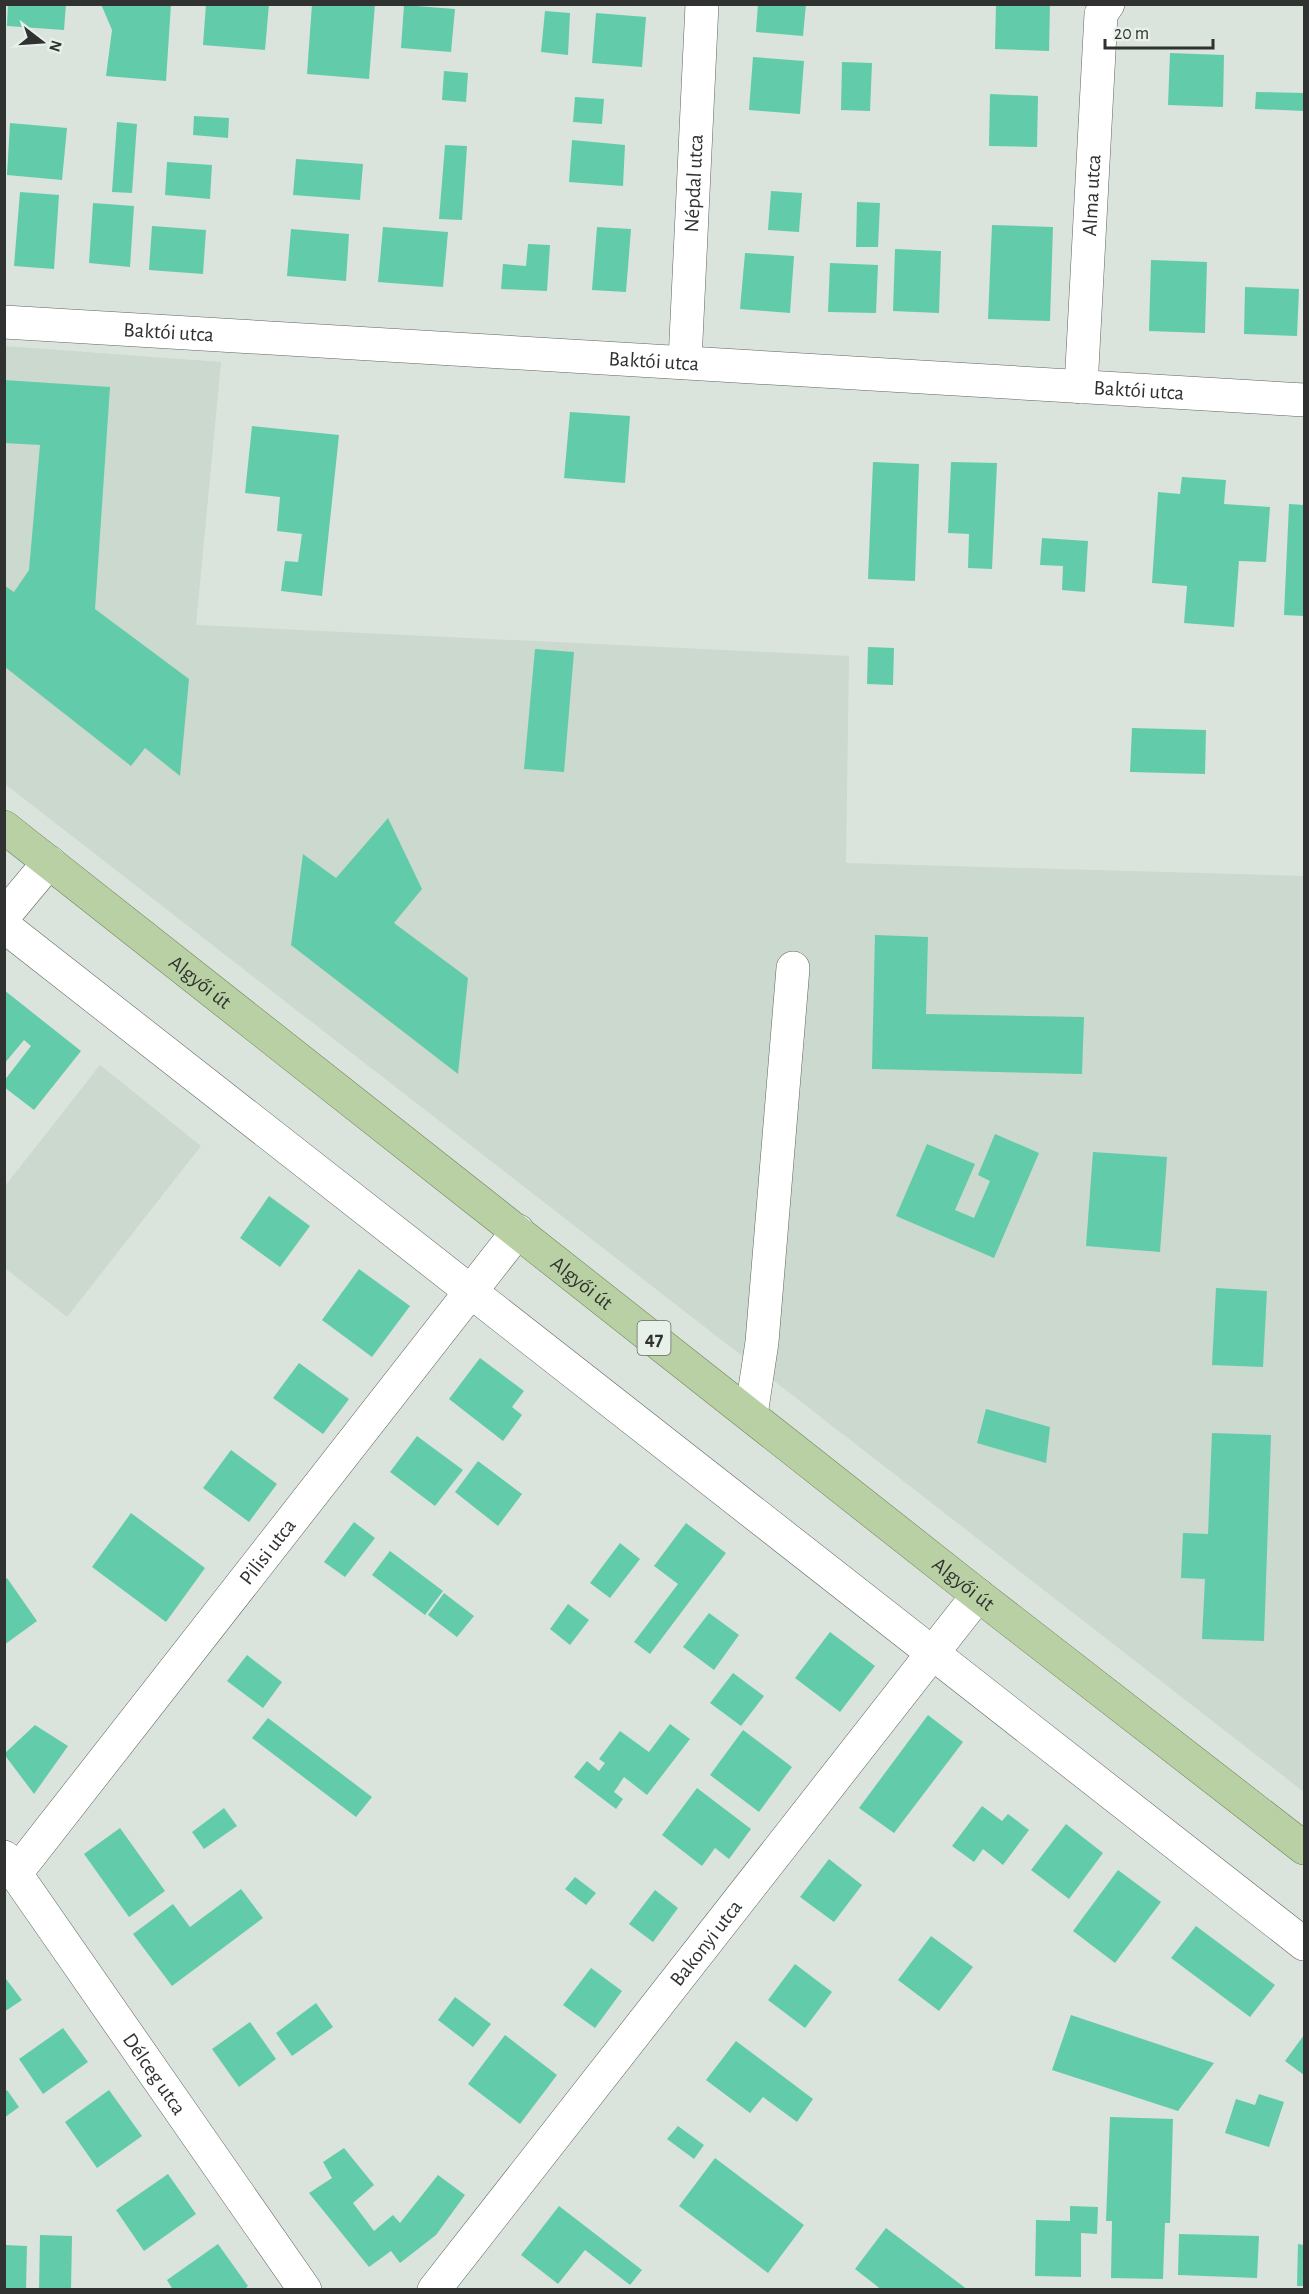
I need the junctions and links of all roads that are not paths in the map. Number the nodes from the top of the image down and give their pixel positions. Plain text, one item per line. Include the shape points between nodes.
1 (702, 4) edge
2 (1108, 4) edge
3 (4, 322) edge
4 (685, 361) junction
5 (1081, 387) junction
6 (1305, 400) edge
7 (4, 827) edge
8 (49, 862) junction
9 (4, 916) edge
10 (4, 926) edge
11 (793, 968) dead end
12 (518, 1231) junction
13 (470, 1293) junction
14 (752, 1415) junction
15 (978, 1594) junction
16 (931, 1652) junction
17 (1305, 1848) edge
18 (10, 1865) edge
19 (1305, 1944) edge
20 (305, 2289) edge
21 (434, 2289) edge

1 - 4 street, Népdal utca
2 - 5 street, Alma utca via 1101,14
3 - 4 street, Baktói utca
4 - 5 street, Baktói utca
5 - 6 street, Baktói utca
7 - 8 main road, Algyői út / 47
8 - 9 street
8 - 12 main road, Algyői út / 47
10 - 13 street
11 - 14 street via 762,1342
12 - 13 street, Pilisi utca
12 - 14 main road, Algyői út / 47
13 - 16 street
13 - 18 street, Pilisi utca
14 - 15 main road, Algyői út / 47
15 - 16 street, Bakonyi utca
15 - 17 main road, Algyői út / 47
16 - 19 street
16 - 21 street, Bakonyi utca
18 - 20 street, Délceg utca

